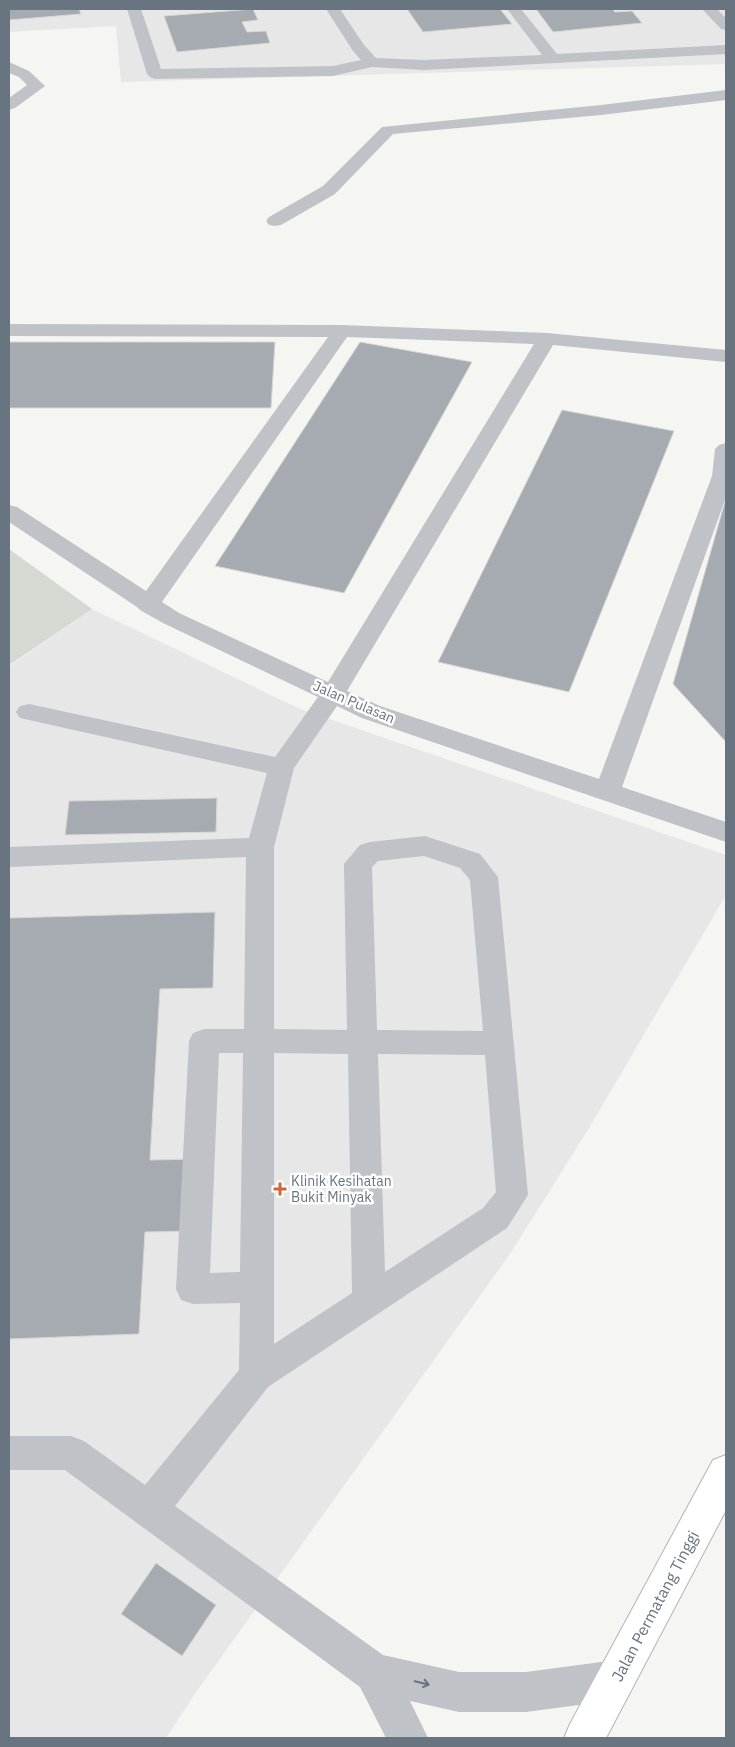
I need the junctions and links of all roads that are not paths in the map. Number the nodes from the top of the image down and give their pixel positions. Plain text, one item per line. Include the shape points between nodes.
1 (134, 9) edge
2 (333, 9) edge
3 (514, 9) edge
4 (709, 9) edge
5 (726, 26) edge
6 (726, 50) edge
7 (553, 59) junction
8 (372, 62) junction
9 (9, 67) edge
10 (726, 95) edge
11 (9, 105) edge
12 (276, 221) dead end
13 (9, 330) edge
14 (342, 331) junction
15 (547, 339) junction
16 (726, 356) edge
17 (726, 450) edge
18 (9, 512) edge
19 (148, 605) junction
20 (333, 694) junction
21 (29, 712) dead end
22 (281, 767) junction
23 (607, 792) junction
24 (726, 832) edge
25 (260, 847) junction
26 (9, 857) edge
27 (258, 1043) junction
28 (362, 1043) junction
29 (499, 1043) junction
30 (257, 1287) junction
31 (369, 1301) junction
32 (256, 1375) junction
33 (9, 1453) edge
34 (726, 1473) edge
35 (149, 1509) junction
36 (374, 1673) junction
37 (616, 1680) junction
38 (408, 1738) edge
39 (584, 1738) edge

1 - 8 street via 155,74 333,71
2 - 8 street via 358,48
3 - 7 street
4 - 5 street
6 - 7 street
7 - 8 street via 424,65
9 - 11 street via 24,74 37,86
10 - 12 street via 388,130 329,190
13 - 14 street
14 - 15 street
14 - 19 street
15 - 16 street
15 - 20 street
17 - 23 street via 723,476
18 - 19 street, Jalan Pulasan
19 - 20 street, Jalan Pulasan
20 - 22 street
20 - 23 street, Jalan Pulasan via 371,712
21 - 22 street
22 - 25 street
23 - 24 street, Jalan Pulasan
25 - 26 street
25 - 27 street
27 - 28 street
27 - 30 street
27 - 30 street via 204,1041 193,1289
28 - 29 street
28 - 29 street via 358,864 370,852 425,846 470,861 484,877
28 - 31 street
29 - 31 street via 512,1195 495,1218
30 - 32 street
31 - 32 street
32 - 35 street
33 - 35 street via 70,1453
34 - 37 highway, Jalan Permatang Tinggi
35 - 36 street
36 -> 37 street via 459,1692 526,1692
36 - 38 street
37 - 39 highway, Jalan Permatang Tinggi

